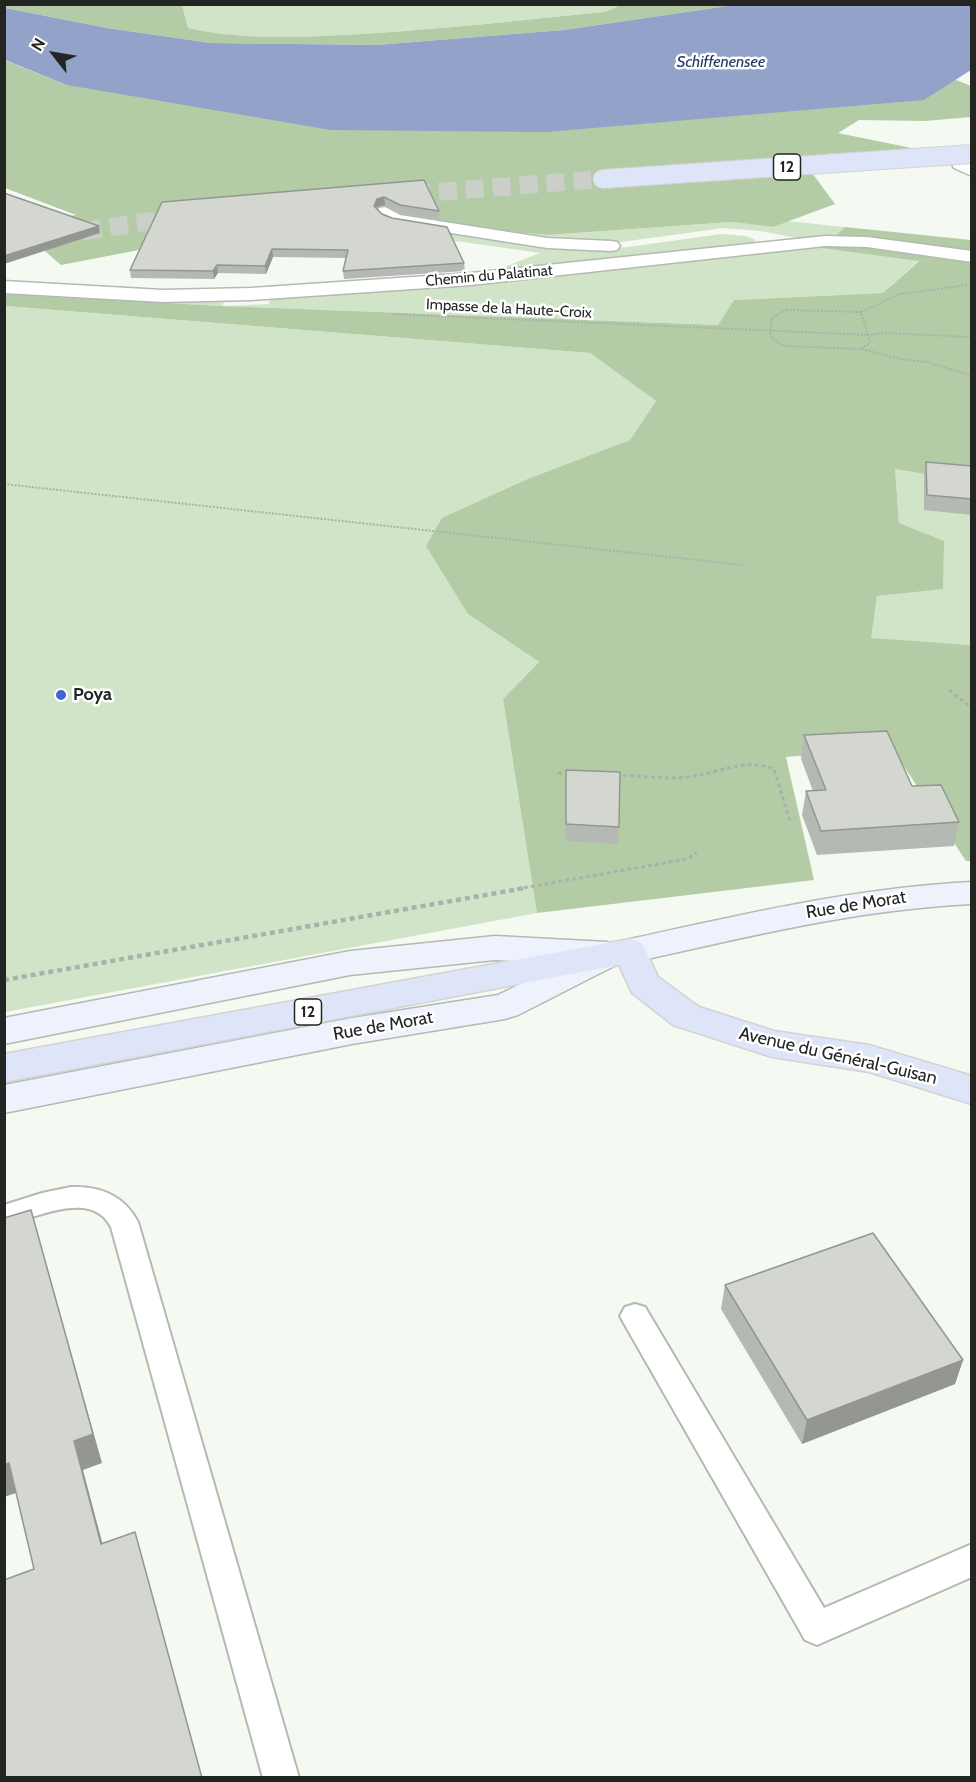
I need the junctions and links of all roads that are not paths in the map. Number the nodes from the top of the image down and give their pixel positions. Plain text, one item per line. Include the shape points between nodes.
1 (972, 154) edge
2 (972, 171) edge
3 (602, 179) tunnel mouth
4 (385, 212) edge
5 (739, 231) dead end
6 (632, 243) dead end
7 (777, 244) junction
8 (972, 257) edge
9 (4, 287) edge
10 (965, 893) edge
11 (621, 953) junction
12 (4, 1031) edge
13 (4, 1068) edge
14 (972, 1090) edge
15 (4, 1099) edge
16 (4, 1216) edge
17 (635, 1316) dead end
18 (972, 1560) edge
19 (281, 1778) edge

1 - 2 street via 958,160
1 - 3 main road, 12, bridge
4 - 6 street via 400,220 547,243 609,247
5 - 7 street
7 - 8 street, Chemin du Palatinat via 867,242
7 - 9 street, Chemin du Palatinat via 471,279 251,294 163,296
10 - 11 main road, Rue de Morat via 910,896 820,909
11 - 12 main road, Rue de Morat via 495,948 350,963
11 - 13 main road, 12
11 - 14 main road, Avenue du Général-Guisan via 644,984 686,1016 772,1044 869,1059
11 - 15 main road, Rue de Morat via 505,1006 352,1031
16 - 19 lane via 58,1198 85,1198 107,1204 124,1222
17 - 18 lane via 817,1628

